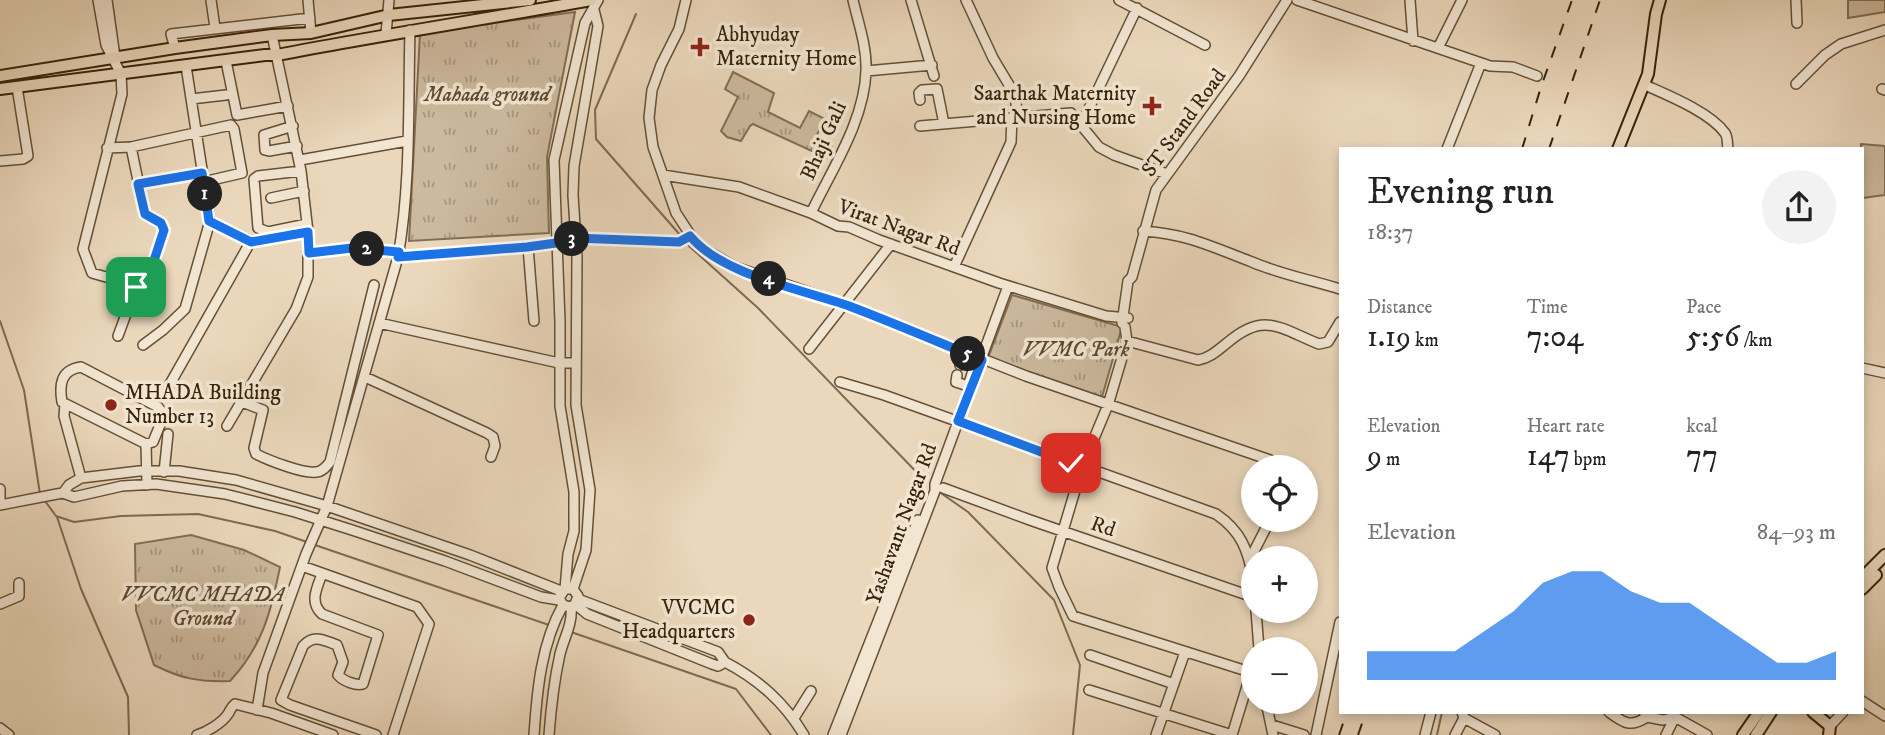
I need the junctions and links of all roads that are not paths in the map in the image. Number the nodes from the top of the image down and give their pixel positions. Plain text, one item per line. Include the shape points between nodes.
1 (98, 0) edge
2 (107, 0) edge
3 (211, 0) edge
4 (308, 0) edge
5 (389, 0) edge
6 (530, 0) edge
7 (598, 0) edge
8 (686, 0) edge
9 (853, 0) edge
10 (911, 0) edge
11 (966, 0) edge
12 (1119, 0) edge
13 (1287, 0) edge
14 (1297, 0) edge
15 (1410, 0) edge
16 (1462, 0) edge
17 (1660, 0) edge
18 (1796, 0) edge
19 (502, 2) edge
20 (592, 5) edge
21 (1137, 8) junction
22 (389, 15) junction
23 (310, 18) junction
24 (1797, 23) dead end
25 (215, 29) junction
26 (410, 30) junction
27 (1885, 30) edge
28 (311, 33) junction
29 (386, 34) junction
30 (272, 35) junction
31 (1413, 41) junction
32 (1205, 45) dead end
33 (175, 48) junction
34 (1437, 48) junction
35 (277, 55) junction
36 (115, 59) junction
37 (226, 61) junction
38 (1480, 62) junction
39 (932, 65) junction
40 (186, 66) junction
41 (866, 71) junction
42 (121, 74) junction
43 (0, 76) edge
44 (934, 76) dead end
45 (1537, 76) dead end
46 (1796, 84) dead end
47 (1645, 85) junction
48 (18, 87) junction
49 (0, 89) edge
50 (226, 95) dead end
51 (191, 99) junction
52 (920, 100) dead end
53 (288, 106) junction
54 (1015, 114) junction
55 (921, 121) dead end
56 (943, 121) junction
57 (1081, 125) junction
58 (293, 126) junction
59 (195, 132) junction
60 (407, 141) junction
61 (297, 146) junction
62 (131, 147) junction
63 (1448, 147) edge
64 (1619, 147) edge
65 (1728, 147) edge
66 (107, 148) junction
67 (300, 160) junction
68 (0, 161) edge
69 (299, 171) junction
70 (1167, 174) junction
71 (663, 175) junction
72 (240, 179) dead end
73 (203, 180) junction
74 (138, 184) junction
75 (303, 191) junction
76 (271, 198) dead end
77 (811, 213) junction
78 (209, 221) junction
79 (307, 227) junction
80 (1143, 231) junction
81 (575, 238) junction
82 (685, 238) junction
83 (251, 242) junction
84 (556, 243) junction
85 (527, 247) junction
86 (890, 247) junction
87 (309, 253) junction
88 (398, 254) junction
89 (954, 267) junction
90 (374, 285) dead end
91 (136, 287) junction
92 (1007, 289) junction
93 (1339, 289) edge
94 (846, 305) junction
95 (534, 321) dead end
96 (1125, 322) junction
97 (379, 323) junction
98 (1339, 324) edge
99 (118, 336) dead end
100 (1127, 341) junction
101 (143, 345) dead end
102 (809, 349) dead end
103 (559, 363) junction
104 (575, 363) junction
105 (979, 363) junction
106 (1864, 368) edge
107 (1885, 373) edge
108 (365, 377) junction
109 (840, 382) dead end
110 (166, 391) dead end
111 (242, 402) junction
112 (65, 404) junction
113 (1108, 405) junction
114 (958, 421) junction
115 (227, 426) dead end
116 (168, 434) dead end
117 (146, 444) junction
118 (1256, 455) edge
119 (491, 457) dead end
120 (1082, 467) junction
121 (147, 471) junction
122 (164, 472) junction
123 (81, 478) junction
124 (147, 485) junction
125 (939, 486) junction
126 (0, 489) edge
127 (60, 493) junction
128 (0, 505) edge
129 (327, 506) junction
130 (318, 525) junction
131 (1061, 531) junction
132 (1245, 546) edge
133 (1885, 555) edge
134 (1885, 565) edge
135 (302, 566) junction
136 (322, 574) junction
137 (1864, 576) edge
138 (19, 583) dead end
139 (1864, 587) edge
140 (1241, 593) edge
141 (568, 601) junction
142 (0, 604) edge
143 (1339, 627) edge
144 (1185, 652) junction
145 (545, 653) junction
146 (1090, 654) dead end
147 (559, 657) junction
148 (1241, 670) edge
149 (1174, 684) junction
150 (1089, 690) dead end
151 (811, 691) dead end
152 (281, 700) junction
153 (1864, 702) edge
154 (1241, 707) edge
155 (257, 710) junction
156 (1164, 712) junction
157 (273, 714) junction
158 (1430, 714) edge
159 (1613, 714) edge
160 (1758, 714) edge
161 (1770, 714) edge
162 (1816, 714) edge
163 (1842, 714) edge
164 (1463, 715) edge
165 (1645, 715) edge
166 (1885, 716) edge
167 (1675, 718) junction
168 (794, 719) junction
169 (0, 728) edge
170 (1272, 730) edge
171 (1830, 731) edge
172 (9, 735) edge
173 (197, 735) edge
174 (333, 735) edge
175 (376, 735) edge
176 (393, 735) edge
177 (534, 735) edge
178 (549, 735) edge
179 (804, 735) edge
180 (833, 735) edge
181 (841, 735) edge
182 (1156, 735) edge
183 (1232, 735) edge
184 (1304, 735) edge
185 (1316, 735) edge
186 (1425, 735) edge
187 (1455, 735) edge
188 (1495, 735) edge
189 (1666, 735) edge
190 (1707, 735) edge
191 (1743, 735) edge
192 (1756, 735) edge

1 - 36 street via 106,45
2 - 36 street
3 - 25 street
4 - 23 street
5 - 22 street
6 - 19 main road
7 - 20 street
8 - 71 street via 679,29 656,77 649,118
9 - 41 street, Bhaji Gali
10 - 39 street
11 - 54 street via 1015,94
12 - 21 street
13 - 70 street, ST Stand Road via 1239,76
14 - 31 street
15 - 31 street
16 - 34 street
17 - 47 main road
18 - 24 street
19 - 22 main road
20 - 26 main road
20 - 81 street via 598,26 574,166
20 - 84 street via 554,160
21 - 32 street
21 - 57 street
22 - 28 main road
22 - 29 street
23 - 25 street
23 - 28 street
25 - 33 street via 171,34
26 - 29 main road
26 - 60 street
27 - 46 street via 1841,44
28 - 30 main road
29 - 35 main road
30 - 33 main road
30 - 35 street
31 - 34 street
33 - 36 main road
34 - 38 street
35 - 37 main road
35 - 53 street
36 - 42 street
36 - 43 main road
37 - 40 main road
37 - 53 street via 239,116
38 - 45 street
38 - 63 street
39 - 41 street
39 - 44 street
40 - 42 main road
40 - 51 street
41 - 77 street, Bhaji Gali via 854,123
42 - 48 main road
42 - 66 street via 122,94
47 - 64 main road
47 - 65 street via 1714,122 1726,135
48 - 49 main road
48 - 68 street via 28,156
50 - 51 street
51 - 59 street
52 - 56 street via 922,90 937,89
53 - 58 street
54 - 56 street
54 - 57 street via 1071,113
54 - 89 street via 1012,142
55 - 56 street
57 - 70 street via 1099,147 1114,156
58 - 61 street
58 - 61 street via 264,135 265,150
59 - 62 street
59 - 73 street
59 - 73 street via 233,127 243,168 241,175
60 - 67 street
60 - 88 street
61 - 67 street
62 - 66 street
62 - 74 street
66 - 91 street via 83,249 92,273
67 - 69 street
69 - 75 street
69 - 79 street via 256,177 258,228 264,232
70 - 80 street, ST Stand Road via 1156,190
71 - 77 street, Virat Nagar Rd via 739,187
71 - 82 street
72 - 73 street
73 - 74 street
73 - 78 street
74 - 91 street via 145,214 164,230 145,288
75 - 76 street
75 - 79 street
77 - 86 street, Virat Nagar Rd
78 - 83 street
78 - 101 street via 185,309
79 - 83 street
79 - 87 street
80 - 93 street via 1194,239
80 - 96 street, ST Stand Road
81 - 82 street
81 - 84 street
81 - 104 street
82 - 94 street via 734,267
83 - 110 street
84 - 85 street
84 - 103 street
85 - 88 street
85 - 95 street
86 - 89 street, Virat Nagar Rd
86 - 92 street
86 - 94 street
87 - 88 street via 352,248
87 - 111 street via 308,277 296,309
88 - 97 street
89 - 92 street, Virat Nagar Rd
90 - 111 street via 330,463 324,469 306,471 256,454 263,410
91 - 99 street
92 - 96 street, Virat Nagar Rd
92 - 105 street, Yashavant Nagar Rd
94 - 102 street
94 - 105 street
96 - 100 street, ST Stand Road
97 - 103 street
97 - 108 street
98 - 100 street via 1328,342 1319,344 1258,324 1198,360
100 - 113 street
103 - 104 street
103 - 141 street via 560,406 574,492
104 - 141 street via 576,405 590,490 586,550
105 - 105 street via 964,359 956,382 968,386
105 - 113 street
105 - 114 street, Yashavant Nagar Rd
106 - 107 street
108 - 119 street via 494,437
108 - 129 street
109 - 114 street
111 - 115 street
112 - 117 street
112 - 117 street via 59,386 66,372 81,367 158,407 163,421 153,442
112 - 123 street
113 - 118 street
113 - 120 street
114 - 120 street
114 - 125 street, Yashavant Nagar Rd
116 - 122 street
117 - 121 street
120 - 131 street
120 - 132 street via 1216,514 1230,524
121 - 122 street
121 - 123 street
121 - 124 street
122 - 129 street via 236,480
123 - 127 street
124 - 127 street via 74,497
124 - 130 street via 225,495 295,512
125 - 131 street, Rd
125 - 180 street via 926,498
125 - 181 street, Yashavant Nagar Rd
126 - 128 street
127 - 128 street
129 - 130 street
129 - 141 street via 470,555
130 - 135 street
130 - 141 street via 445,561 541,597
131 - 140 street, Rd
131 - 144 street via 1052,568 1073,616
133 - 137 main road
134 - 139 main road
135 - 136 street
135 - 155 street via 263,673
136 - 152 street via 314,597 318,610 378,635 363,684 338,675 343,662 337,645 310,639
136 - 176 street via 417,607 429,624
138 - 142 street via 19,596
141 - 145 street
141 - 147 street
141 - 168 street via 718,652 725,662 769,691
143 - 185 street
144 - 148 street
144 - 149 street
145 - 147 street
145 - 177 street
146 - 149 street
147 - 178 street
149 - 156 street
150 - 156 street
151 - 168 street
152 - 157 street
152 - 175 street
153 - 166 street
154 - 183 street
155 - 157 street
155 - 173 street via 234,704 227,716
156 - 182 street
156 - 183 street
157 - 174 street
158 - 186 street
159 - 165 street via 1631,724
160 - 191 main road
161 - 192 main road
162 - 171 main road
163 - 171 street
164 - 187 street
164 - 188 street
165 - 167 street
167 - 189 street
167 - 190 street
168 - 179 street
169 - 172 street
170 - 184 street

